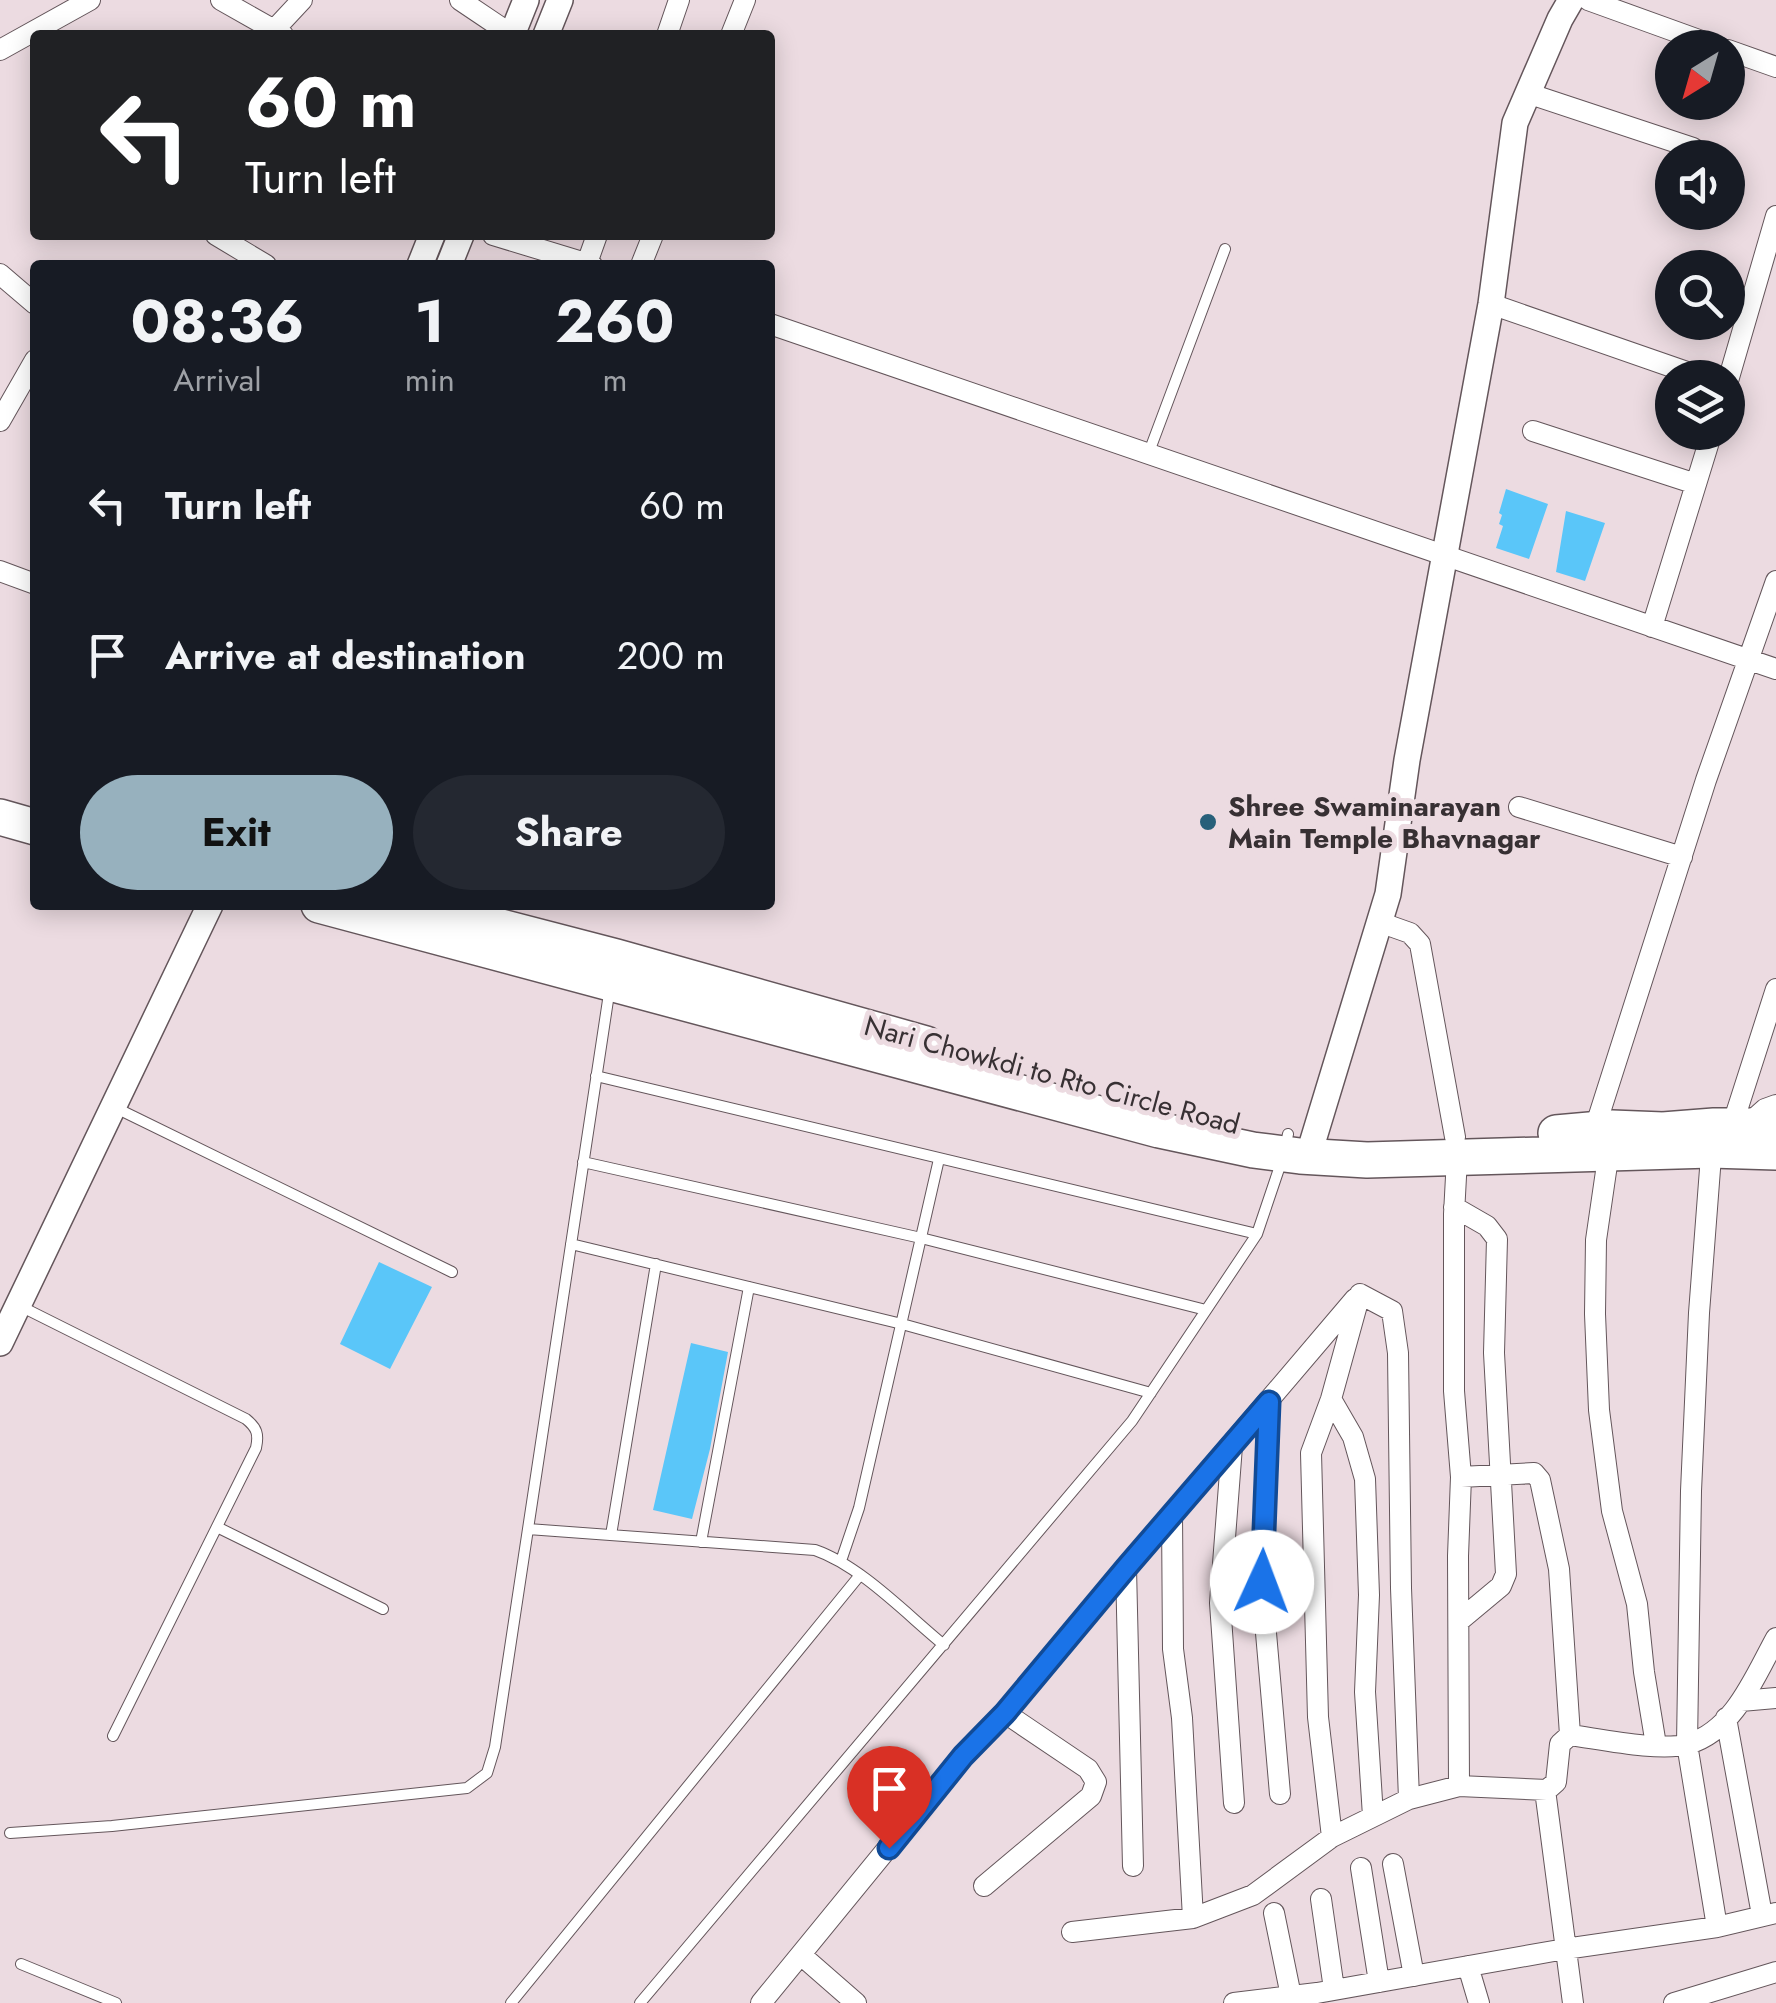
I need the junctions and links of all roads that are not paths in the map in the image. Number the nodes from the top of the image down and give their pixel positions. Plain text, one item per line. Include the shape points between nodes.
1 (90, 0) edge
2 (221, 0) edge
3 (302, 0) edge
4 (460, 0) edge
5 (526, 0) edge
6 (560, 0) edge
7 (679, 0) edge
8 (745, 0) edge
9 (1572, 0) edge
10 (1588, 0) edge
11 (36, 30) edge
12 (274, 30) edge
13 (280, 30) edge
14 (505, 30) edge
15 (514, 30) edge
16 (555, 30) edge
17 (669, 30) edge
18 (734, 30) edge
19 (1671, 30) edge
20 (30, 33) edge
21 (0, 50) edge
22 (1745, 56) edge
23 (1776, 67) edge
24 (1527, 93) junction
25 (1669, 140) edge
26 (1776, 216) edge
27 (224, 240) edge
28 (510, 240) edge
29 (1226, 249) dead end
30 (258, 260) edge
31 (576, 260) edge
32 (0, 274) edge
33 (30, 300) edge
34 (1491, 304) junction
35 (775, 326) edge
36 (1734, 360) edge
37 (1655, 361) edge
38 (30, 369) edge
39 (0, 420) edge
40 (1533, 431) dead end
41 (1706, 450) edge
42 (1149, 452) junction
43 (1696, 484) junction
44 (1445, 556) junction
45 (0, 572) edge
46 (1776, 581) edge
47 (30, 582) edge
48 (1652, 628) junction
49 (1748, 660) junction
50 (1776, 669) edge
51 (0, 796) edge
52 (30, 804) edge
53 (1518, 807) dead end
54 (0, 817) edge
55 (30, 826) edge
56 (1682, 857) junction
57 (208, 910) edge
58 (342, 910) edge
59 (431, 910) edge
60 (1379, 922) junction
61 (613, 970) junction
62 (1776, 989) edge
63 (596, 1076) junction
64 (115, 1107) junction
65 (1749, 1130) edge
66 (1605, 1138) junction
67 (1299, 1146) junction
68 (1456, 1148) junction
69 (940, 1159) junction
70 (583, 1162) junction
71 (1454, 1207) junction
72 (1257, 1234) junction
73 (921, 1238) junction
74 (571, 1244) junction
75 (656, 1264) junction
76 (452, 1272) dead end
77 (749, 1287) junction
78 (1360, 1294) junction
79 (18, 1305) junction
80 (1206, 1310) junction
81 (902, 1324) junction
82 (0, 1343) edge
83 (1151, 1393) junction
84 (1331, 1400) junction
85 (1269, 1402) junction
86 (1232, 1446) junction
87 (1501, 1476) junction
88 (1460, 1477) junction
89 (1172, 1514) junction
90 (216, 1527) junction
91 (528, 1529) junction
92 (611, 1536) junction
93 (701, 1542) junction
94 (841, 1561) junction
95 (1126, 1568) junction
96 (860, 1575) junction
97 (383, 1609) dead end
98 (1459, 1622) junction
99 (1776, 1638) edge
100 (944, 1645) junction
101 (1776, 1698) edge
102 (1741, 1701) junction
103 (1005, 1713) junction
104 (1726, 1718) junction
105 (113, 1736) dead end
106 (1565, 1739) junction
107 (1687, 1744) junction
108 (1656, 1746) junction
109 (1459, 1786) junction
110 (1551, 1786) junction
111 (1280, 1794) dead end
112 (1409, 1799) junction
113 (1234, 1802) dead end
114 (1374, 1816) junction
115 (10, 1832) dead end
116 (1332, 1837) junction
117 (1392, 1864) dead end
118 (1134, 1866) dead end
119 (1361, 1868) dead end
120 (984, 1886) dead end
121 (1320, 1900) dead end
122 (1274, 1913) dead end
123 (1769, 1914) edge
124 (1192, 1918) junction
125 (1717, 1927) junction
126 (1072, 1932) dead end
127 (1565, 1950) junction
128 (801, 1956) junction
129 (20, 1964) dead end
130 (1468, 1966) junction
131 (1776, 1972) edge
132 (1414, 1976) junction
133 (1379, 1982) junction
134 (1334, 1990) junction
135 (1285, 1999) edge
136 (1242, 2002) edge
137 (116, 2003) edge
138 (511, 2003) edge
139 (640, 2003) edge
140 (761, 2003) edge
141 (856, 2003) edge
142 (1234, 2003) edge
143 (1479, 2003) edge
144 (1574, 2003) edge
145 (1674, 2003) edge

1 - 11 street
2 - 12 street
3 - 13 street
4 - 14 street
5 - 15 street
6 - 16 street
7 - 17 street
8 - 18 street
9 - 24 street
10 - 19 street
20 - 21 street
22 - 23 street
24 - 25 street
24 - 34 street via 1515,124
26 - 36 street
27 - 30 street
28 - 31 street
29 - 42 lane
32 - 33 street
34 - 37 street
34 - 44 street
35 - 42 street
38 - 39 street
40 - 43 street
41 - 43 street
42 - 44 street
43 - 48 street
44 - 48 street
44 - 60 street
45 - 47 street
46 - 49 street
48 - 49 street
49 - 50 street
49 - 56 street
51 - 52 highway
53 - 56 street
54 - 55 highway
56 - 66 street
57 - 64 street
58 - 61 highway
59 - 61 highway, Nari Chowkdi to Rto Circle Road
60 - 67 street
60 - 68 street via 1410,932 1420,944
61 - 63 lane
61 - 67 highway, Nari Chowkdi to Rto Circle Road
62 - 65 street
63 - 69 lane
63 - 70 lane
64 - 76 lane
64 - 79 street
65 - 66 highway, Nari Chowkdi to Rto Circle Road
65 - 107 street via 1699,1313
66 - 68 highway, Nari Chowkdi to Rto Circle Road
66 - 108 street via 1596,1240 1599,1410 1612,1511 1638,1604
67 - 68 highway, Nari Chowkdi to Rto Circle Road
67 - 72 lane
68 - 71 street
69 - 72 lane
69 - 73 lane
70 - 73 lane
70 - 74 lane
71 - 87 street via 1497,1239
71 - 88 street
72 - 80 lane
73 - 80 lane
73 - 81 lane
74 - 75 lane
74 - 91 lane
75 - 77 lane
75 - 92 lane
77 - 81 lane
77 - 93 lane
78 - 84 street
78 - 85 street
78 - 112 street via 1392,1311 1398,1353
79 - 82 street
79 - 90 lane via 255,1426 256,1448
80 - 83 lane
81 - 83 lane
81 - 94 lane
83 - 100 lane
84 - 114 street via 1353,1437 1365,1479 1365,1692
84 - 116 street via 1311,1453 1318,1717
85 - 86 street
85 - 111 street via 1262,1587
86 - 89 street
86 - 113 street via 1220,1604
87 - 88 street
87 - 98 street via 1506,1574
87 - 106 street via 1534,1473 1540,1480 1559,1569
88 - 98 street
89 - 95 street
89 - 124 street
90 - 97 lane
90 - 105 lane
91 - 92 lane
91 - 115 lane via 496,1748 487,1773 468,1788
92 - 93 lane
93 - 94 lane via 815,1550
94 - 96 lane
95 - 103 street
95 - 118 street
96 - 100 lane
96 - 138 lane
98 - 109 street
99 - 102 street
100 - 139 lane
101 - 102 street
102 - 104 street
103 - 120 street via 1088,1769 1096,1782 1091,1796
103 - 128 street
104 - 107 street
104 - 123 street
106 - 108 street
106 - 110 street
107 - 108 street
107 - 125 street
109 - 110 street
109 - 112 street
110 - 127 street
112 - 114 street
114 - 116 street
116 - 124 street via 1253,1896
117 - 132 street
119 - 133 street
121 - 134 street
122 - 135 street
123 - 125 street
124 - 126 street
125 - 127 street
127 - 130 street
127 - 144 street
128 - 140 street
128 - 141 street
129 - 137 lane
130 - 132 street
130 - 143 street
131 - 145 street
132 - 133 street
133 - 134 street
134 - 135 street
135 - 136 street
136 - 142 street

